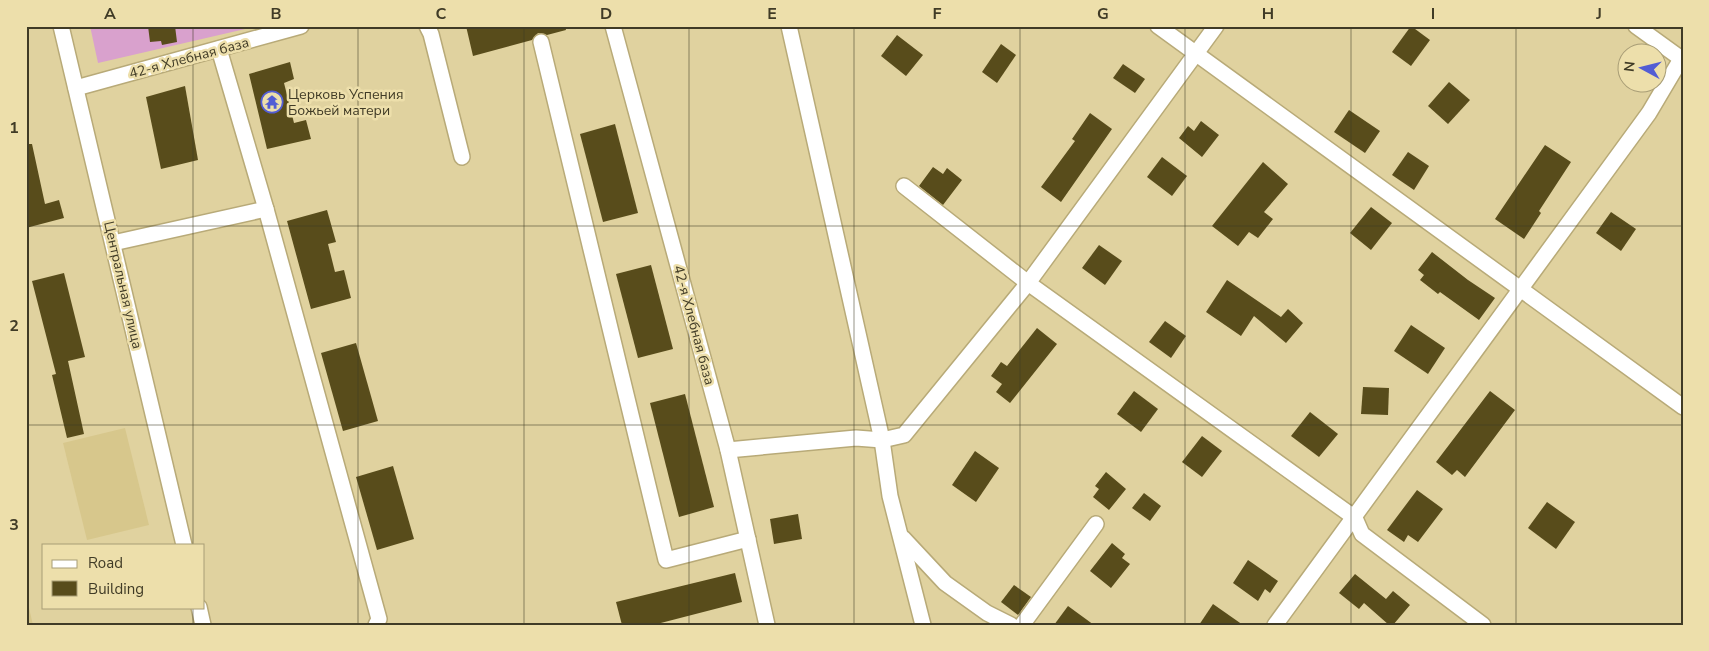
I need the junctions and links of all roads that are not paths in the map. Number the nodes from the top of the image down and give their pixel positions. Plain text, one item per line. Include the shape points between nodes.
1 (61, 26) edge
2 (301, 26) edge
3 (427, 26) edge
4 (613, 26) edge
5 (789, 26) edge
6 (1158, 26) edge
7 (1216, 26) edge
8 (1636, 26) edge
9 (541, 42) dead end
10 (219, 49) junction
11 (1195, 55) junction
12 (1682, 60) edge
13 (76, 88) junction
14 (462, 157) dead end
15 (904, 186) dead end
16 (266, 209) junction
17 (113, 243) junction
18 (1028, 284) junction
19 (1519, 289) junction
20 (1683, 407) edge
21 (882, 440) junction
22 (728, 450) junction
23 (1355, 518) junction
24 (1096, 524) dead end
25 (902, 537) junction
26 (748, 539) junction
27 (184, 544) edge
28 (199, 608) edge
29 (203, 625) edge
30 (376, 625) edge
31 (767, 625) edge
32 (923, 625) edge
33 (1011, 625) edge
34 (1022, 625) edge
35 (1275, 625) edge
36 (1484, 625) edge

1 - 13 street, Центральная улица
2 - 10 street, 42-я Хлебная база
3 - 14 street via 432,34
4 - 22 street, 42-я Хлебная база
5 - 21 street
6 - 11 street
7 - 11 street
8 - 12 street
9 - 26 street via 666,560
10 - 13 street, 42-я Хлебная база
10 - 16 street
11 - 18 street
11 - 19 street
12 - 19 street via 1649,113
13 - 17 street, Центральная улица
15 - 18 street
16 - 17 street
16 - 30 street via 379,619
17 - 27 street, Центральная улица
18 - 21 street via 904,435
18 - 23 street
19 - 20 street
19 - 23 street
21 - 22 street via 856,438
21 - 25 street via 890,496
22 - 26 street, 42-я Хлебная база
23 - 35 street
23 - 36 street via 1362,534
24 - 34 street
25 - 32 street
25 - 33 street via 945,583 987,613
26 - 31 street, 42-я Хлебная база
28 - 29 street

